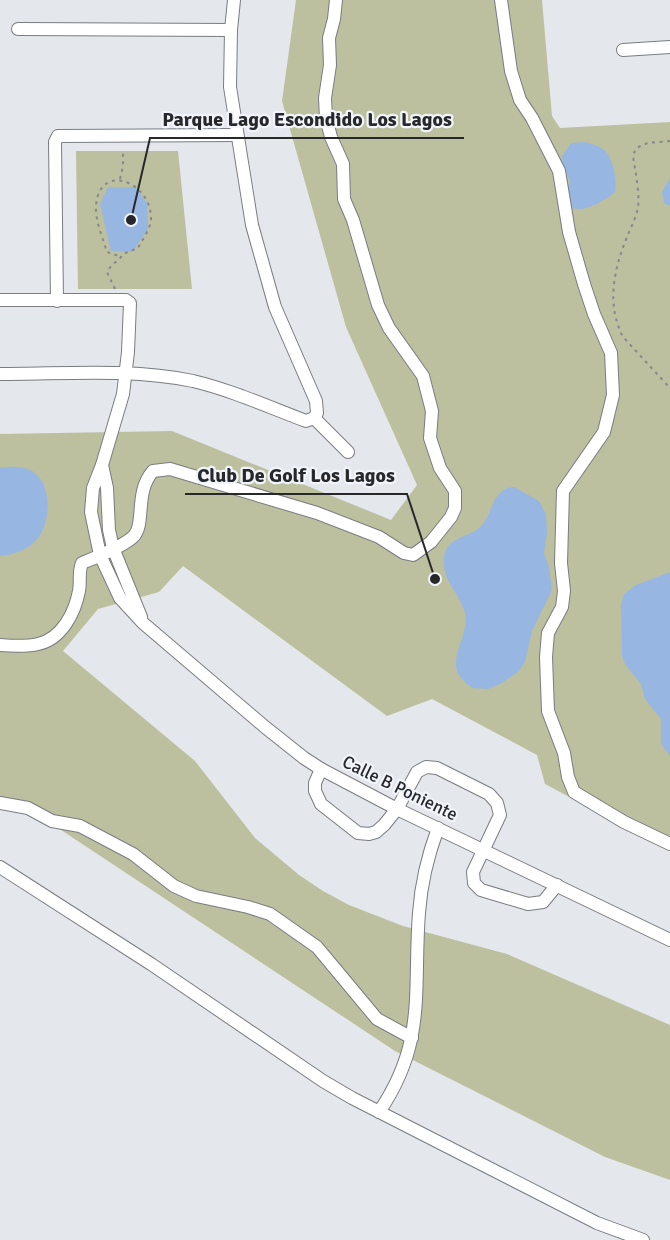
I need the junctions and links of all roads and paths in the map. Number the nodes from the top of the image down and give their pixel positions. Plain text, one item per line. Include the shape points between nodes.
1 (234, 0) edge
2 (336, 0) edge
3 (501, 0) edge
4 (18, 29) dead end
5 (231, 30) junction
6 (670, 47) edge
7 (623, 50) dead end
8 (236, 135) junction
9 (670, 141) edge
10 (123, 151) dead end
11 (120, 179) junction
12 (122, 257) junction
13 (114, 289) dead end
14 (0, 300) edge
15 (57, 301) junction
16 (126, 373) junction
17 (0, 374) edge
18 (670, 388) edge
19 (314, 418) junction
20 (348, 452) dead end
21 (102, 465) junction
22 (113, 548) junction
23 (100, 555) junction
24 (143, 623) junction
25 (0, 645) edge
26 (321, 769) junction
27 (0, 802) edge
28 (396, 809) junction
29 (438, 828) junction
30 (670, 844) edge
31 (484, 850) junction
32 (0, 867) edge
33 (557, 885) junction
34 (670, 940) edge
35 (412, 1038) junction
36 (379, 1112) junction
37 (643, 1240) edge

1 - 5 street
2 - 22 street via 325,98 331,137 343,164 344,199 378,305 389,328 423,376 432,411 430,438 440,468 455,491 455,508 431,542 413,555 317,513 170,469 153,471 145,479 138,531
3 - 30 street via 517,91 559,171 569,231 584,284 611,352 613,395 604,432 562,491 564,591 562,607 548,633 549,711 574,792
4 - 5 street
5 - 8 street via 230,87
6 - 7 street
8 - 15 street via 58,136
8 - 19 street via 262,265 275,307 316,401
9 - 18 path via 641,144 635,149 639,204 613,284 623,336
10 - 11 path
11 - 12 path via 106,184 95,207 107,252
11 - 12 path via 143,195 151,222 138,248
12 - 13 path via 107,272
14 - 15 street
15 - 16 street via 129,301
16 - 17 street
16 - 19 street via 194,382 306,421
16 - 21 street
19 - 20 street
21 - 22 street, Calle B Poniente
21 - 23 street, Calle B Poniente via 93,488 91,512
22 - 23 street
22 - 24 street, Calle B Poniente
23 - 24 street, Calle B Poniente via 120,598
23 - 25 street via 82,563 76,608 59,633 39,644
24 - 26 street, Calle B Poniente via 304,759
26 - 28 street, Calle B Poniente
26 - 28 street via 315,783 321,804 358,833 376,832
27 - 35 street via 28,808 52,821 80,826 133,854 174,886 196,896 270,914 317,947 377,1019
28 - 29 street, Calle B Poniente
28 - 31 street via 417,772 426,767 437,768 489,794 497,803 500,815
29 - 31 street, Calle B Poniente
29 - 35 street via 419,911
31 - 33 street, Calle B Poniente
31 - 33 street via 473,872 474,883 481,890 528,904 543,902
32 - 36 street via 323,1081
33 - 34 street, Calle B Poniente
35 - 36 street via 390,1095
36 - 37 street via 597,1223

